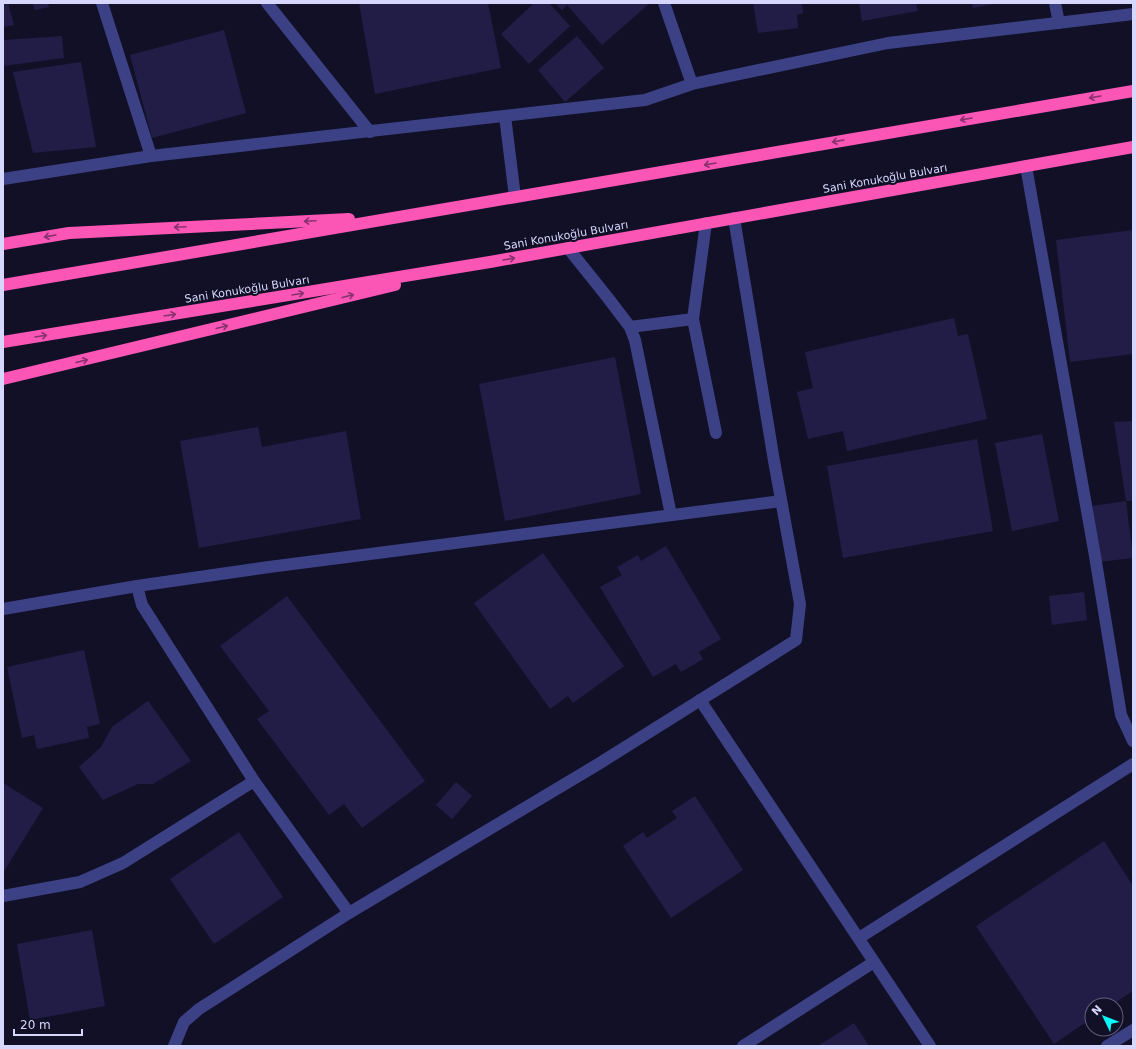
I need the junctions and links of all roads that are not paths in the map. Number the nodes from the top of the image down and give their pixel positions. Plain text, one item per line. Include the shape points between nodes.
1 (102, 3) edge
2 (267, 3) edge
3 (664, 3) edge
4 (1055, 3) edge
5 (1133, 14) edge
6 (1059, 23) junction
7 (692, 84) junction
8 (1133, 91) edge
9 (505, 116) junction
10 (370, 132) junction
11 (1133, 146) edge
12 (150, 156) junction
13 (1026, 166) junction
14 (3, 179) edge
15 (515, 197) junction
16 (404, 216) junction
17 (734, 218) junction
18 (706, 223) junction
19 (3, 244) edge
20 (568, 248) junction
21 (490, 262) junction
22 (3, 284) edge
23 (693, 319) junction
24 (630, 327) junction
25 (3, 342) edge
26 (3, 379) edge
27 (716, 433) dead end
28 (781, 501) junction
29 (671, 515) junction
30 (137, 586) junction
31 (3, 609) edge
32 (700, 700) junction
33 (1133, 741) edge
34 (1133, 764) edge
35 (254, 781) junction
36 (3, 896) edge
37 (349, 913) junction
38 (858, 938) junction
39 (874, 962) junction
40 (1133, 1030) edge
41 (174, 1046) edge
42 (743, 1046) edge
43 (930, 1046) edge
44 (1107, 1046) edge

1 - 12 street
2 - 10 street
3 - 7 street
4 - 6 street
5 - 6 street
6 - 7 street via 888,43
7 - 9 street via 645,100
8 -> 15 highway
9 - 10 street
9 - 15 street
10 - 12 street
11 - 13 highway, Sani Konukoğlu Bulvarı
12 - 14 street
13 - 17 highway, Sani Konukoğlu Bulvarı
13 - 33 street via 1121,715
15 - 16 highway
16 -> 19 highway via 69,233
16 - 22 highway
17 - 18 highway, Sani Konukoğlu Bulvarı
17 - 28 street
18 - 20 highway, Sani Konukoğlu Bulvarı
18 - 23 street
21 -> 20 highway, Sani Konukoğlu Bulvarı
20 - 24 street
25 -> 21 highway, Sani Konukoğlu Bulvarı
26 -> 21 highway
23 - 24 street
23 - 27 street
24 - 29 street via 635,340
28 - 29 street
28 - 32 street via 800,604 796,640
29 - 30 street
30 - 31 street
30 - 35 street via 142,604
32 - 37 street
32 - 38 street
34 - 38 street
35 - 36 street via 123,863 80,882
35 - 37 street
37 - 41 street via 199,1009 184,1022
38 - 39 street
39 - 42 street
39 - 43 street
40 - 44 street

